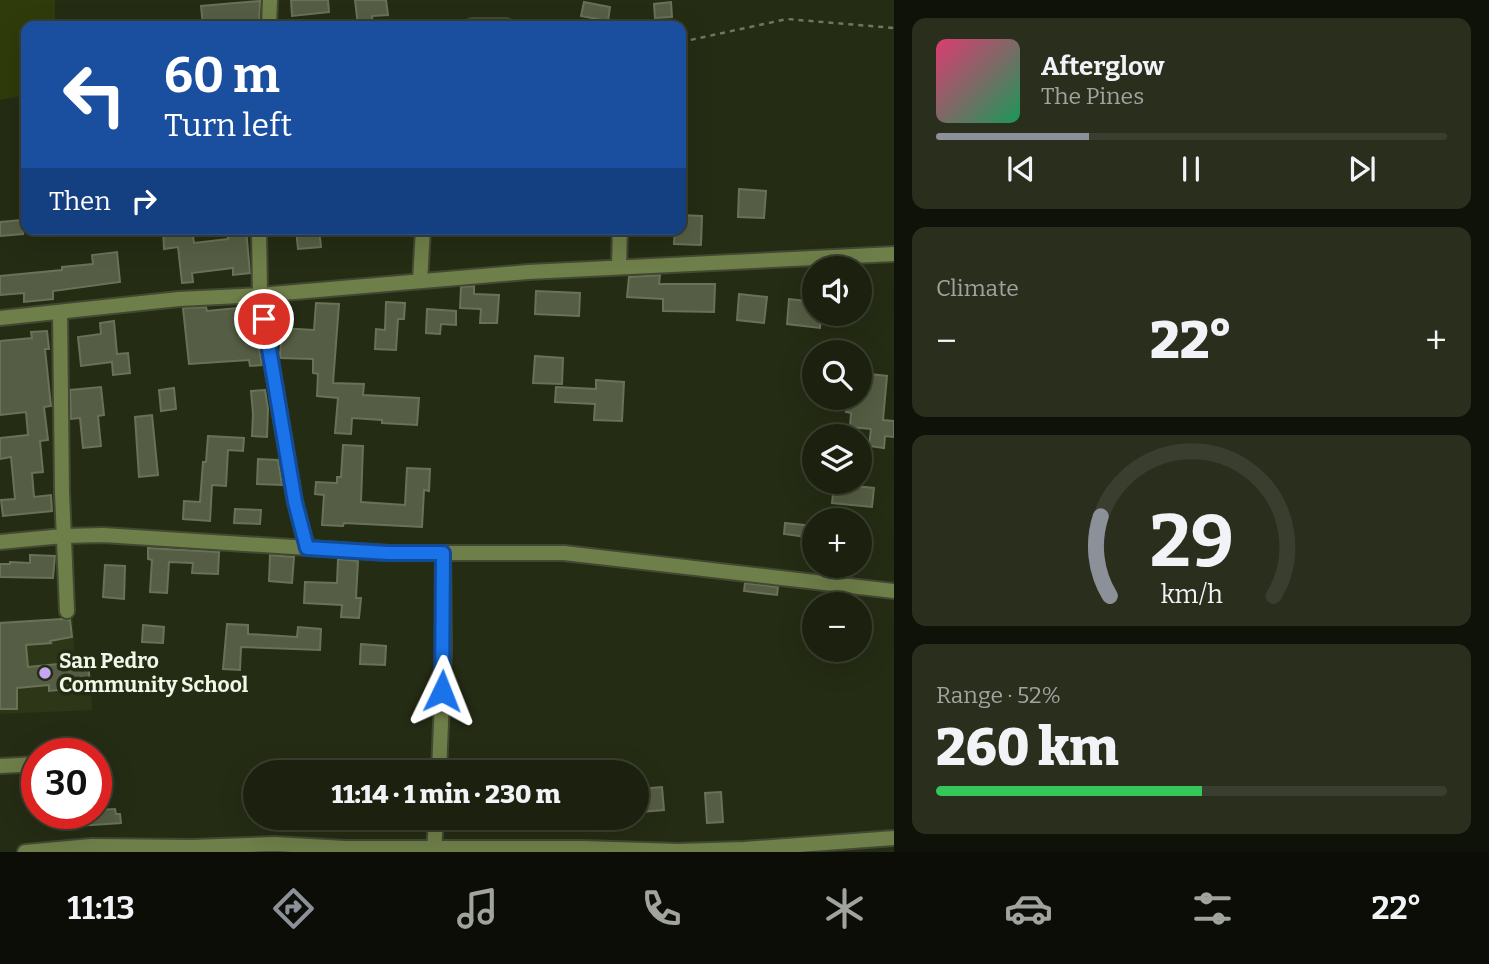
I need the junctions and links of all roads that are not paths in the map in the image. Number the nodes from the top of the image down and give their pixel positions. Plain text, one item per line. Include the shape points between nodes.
1 (270, 0) edge
2 (268, 21) edge
3 (259, 235) edge
4 (423, 235) edge
5 (620, 235) edge
6 (894, 254) edge
7 (619, 266) junction
8 (420, 281) junction
9 (260, 295) junction
10 (60, 312) junction
11 (0, 318) edge
12 (63, 536) junction
13 (0, 542) edge
14 (307, 548) junction
15 (443, 553) junction
16 (894, 591) edge
17 (67, 611) dead end
18 (439, 760) edge
19 (21, 765) edge
20 (0, 766) edge
21 (435, 830) edge
22 (894, 838) edge
23 (85, 849) edge
24 (434, 850) edge
25 (24, 852) edge

1 - 2 street
3 - 9 street
4 - 8 street
5 - 7 street
6 - 7 street
7 - 8 street
8 - 9 street
9 - 10 street
9 - 14 street
10 - 11 street
10 - 12 street
12 - 13 street
12 - 14 street
12 - 17 street
14 - 15 street
15 - 16 street via 564,553
15 - 18 street
19 - 20 street
21 - 24 street
22 - 24 street via 678,851
23 - 24 street via 275,845
23 - 25 street

